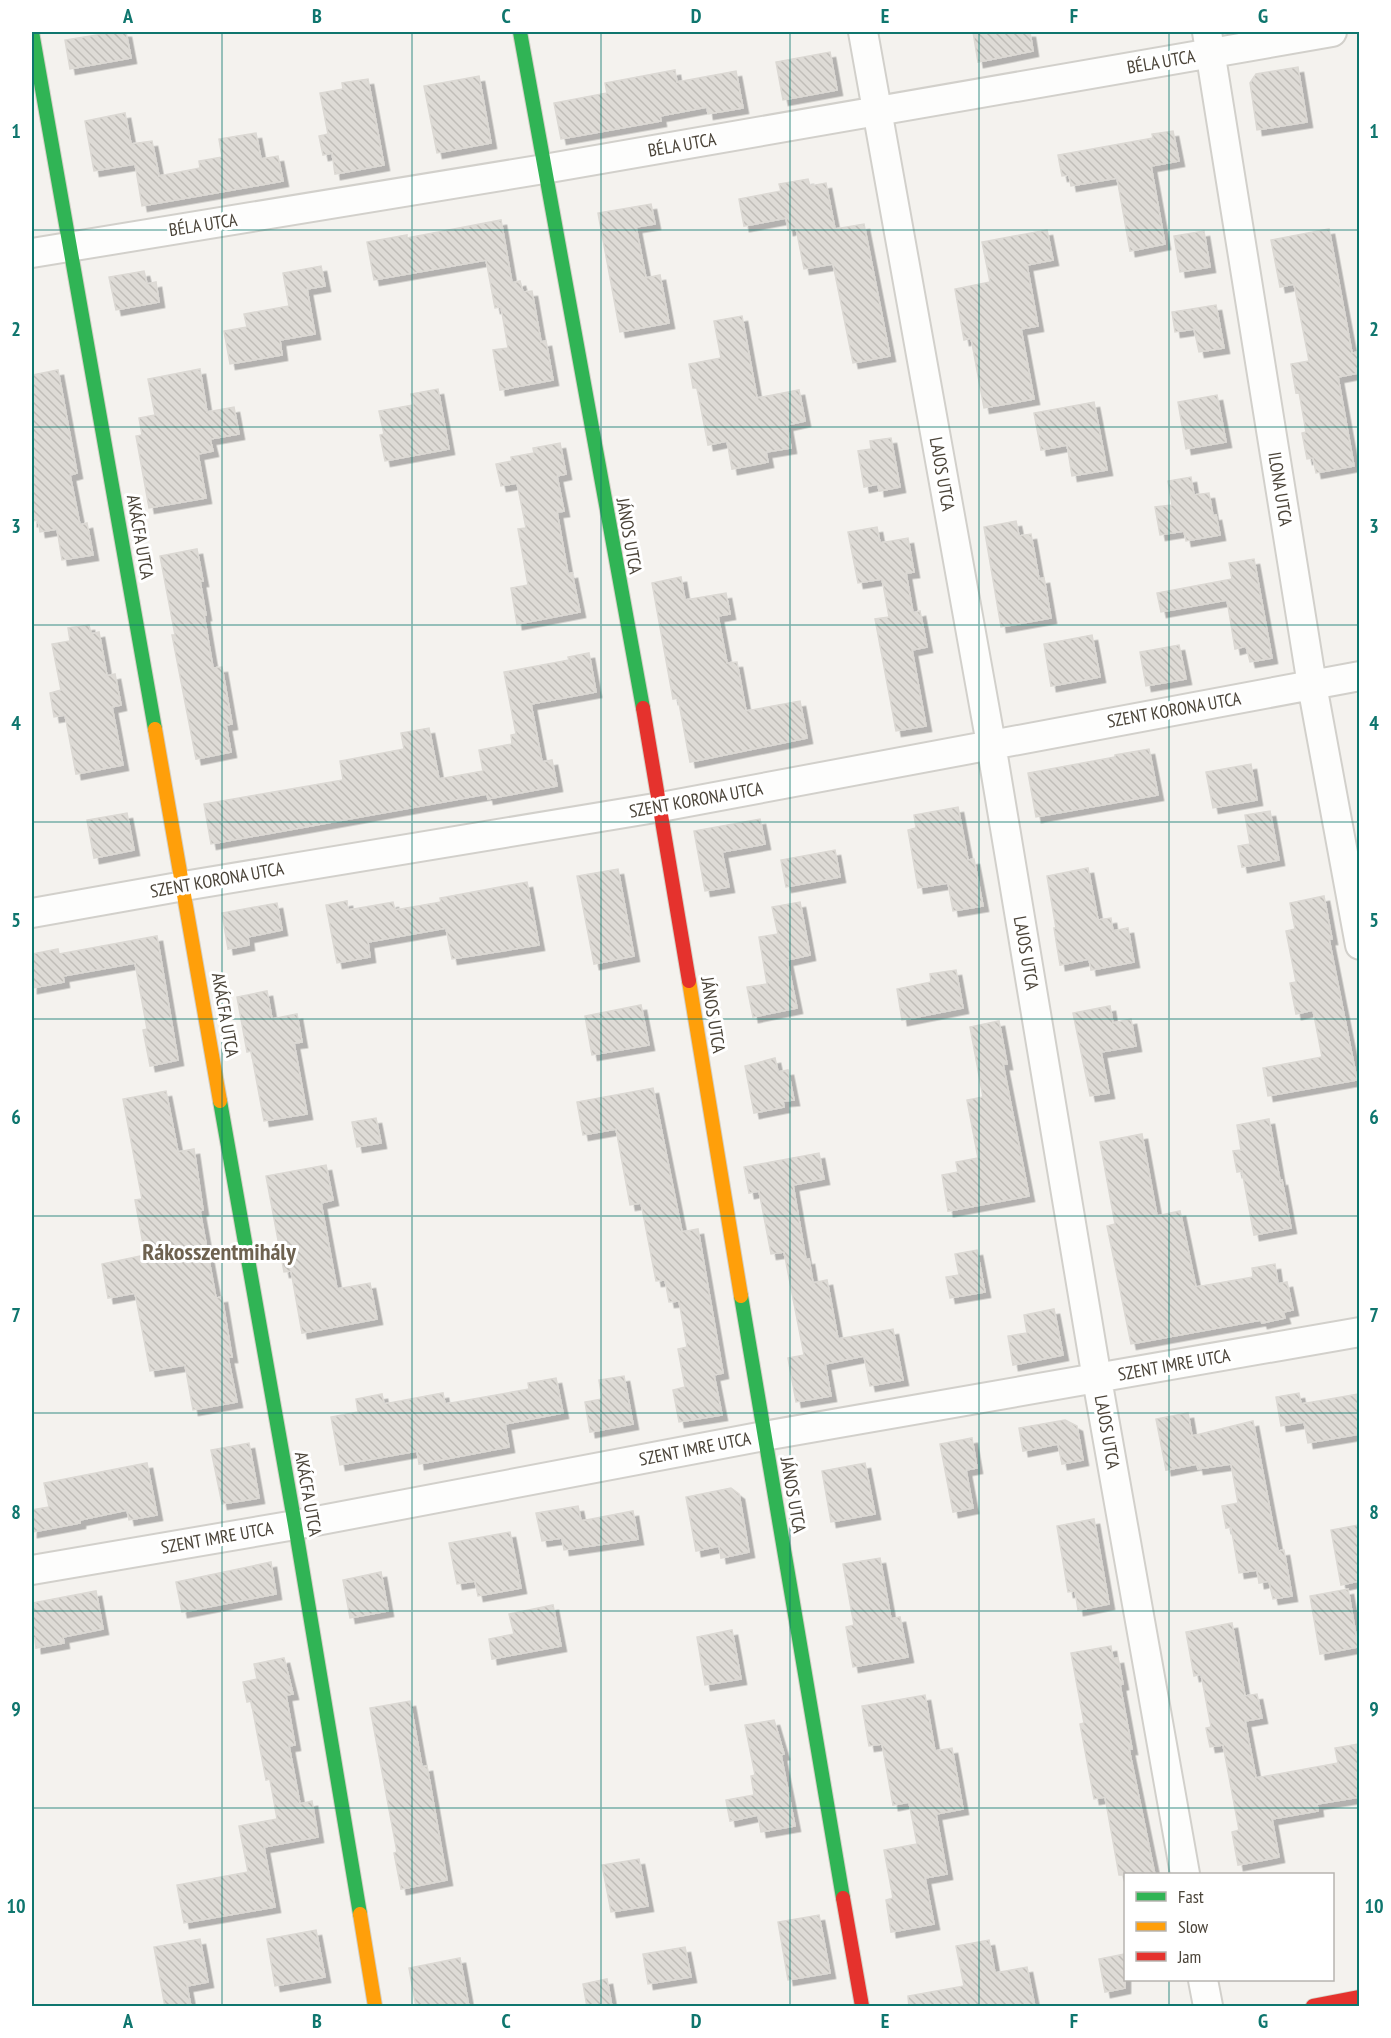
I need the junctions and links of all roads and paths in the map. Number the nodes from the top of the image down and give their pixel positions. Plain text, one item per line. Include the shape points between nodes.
1 (32, 32) edge
2 (520, 32) edge
3 (863, 32) edge
4 (1332, 32) edge
5 (1209, 42) edge
6 (877, 110) junction
7 (544, 169) junction
8 (69, 247) junction
9 (32, 253) edge
10 (1359, 676) edge
11 (1312, 685) junction
12 (991, 744) junction
13 (661, 807) junction
14 (184, 886) junction
15 (32, 913) edge
16 (1359, 945) edge
17 (1359, 1332) edge
18 (1097, 1379) junction
19 (764, 1437) junction
20 (295, 1525) junction
21 (32, 1570) edge
22 (1185, 1873) edge
23 (1203, 1981) edge
24 (1359, 1997) edge
25 (1313, 2006) edge
26 (375, 2007) edge
27 (862, 2007) edge
28 (1208, 2007) edge

1 - 8 street, AKÁCFA UTCA
2 - 7 street, JÁNOS UTCA
3 - 6 street, LAJOS UTCA
4 - 5 street, BÉLA UTCA
5 - 6 street, BÉLA UTCA
5 - 11 street, ILONA UTCA
6 - 7 street, BÉLA UTCA
6 - 12 street, LAJOS UTCA
7 - 8 street, BÉLA UTCA
7 - 13 street, JÁNOS UTCA
8 - 9 street, BÉLA UTCA
8 - 14 street, AKÁCFA UTCA
10 - 11 street, SZENT KORONA UTCA
11 - 12 street, SZENT KORONA UTCA
11 - 16 street, ILONA UTCA
12 - 13 street, SZENT KORONA UTCA
12 - 18 street, LAJOS UTCA
13 - 14 street, SZENT KORONA UTCA
13 - 19 street, JÁNOS UTCA
14 - 15 street, SZENT KORONA UTCA
14 - 20 street, AKÁCFA UTCA
17 - 18 street, SZENT IMRE UTCA
18 - 19 street, SZENT IMRE UTCA
18 - 22 street, LAJOS UTCA
19 - 20 street, SZENT IMRE UTCA
19 - 27 street, JÁNOS UTCA
20 - 21 street, SZENT IMRE UTCA
20 - 26 street, AKÁCFA UTCA
23 - 28 street
24 - 25 street

